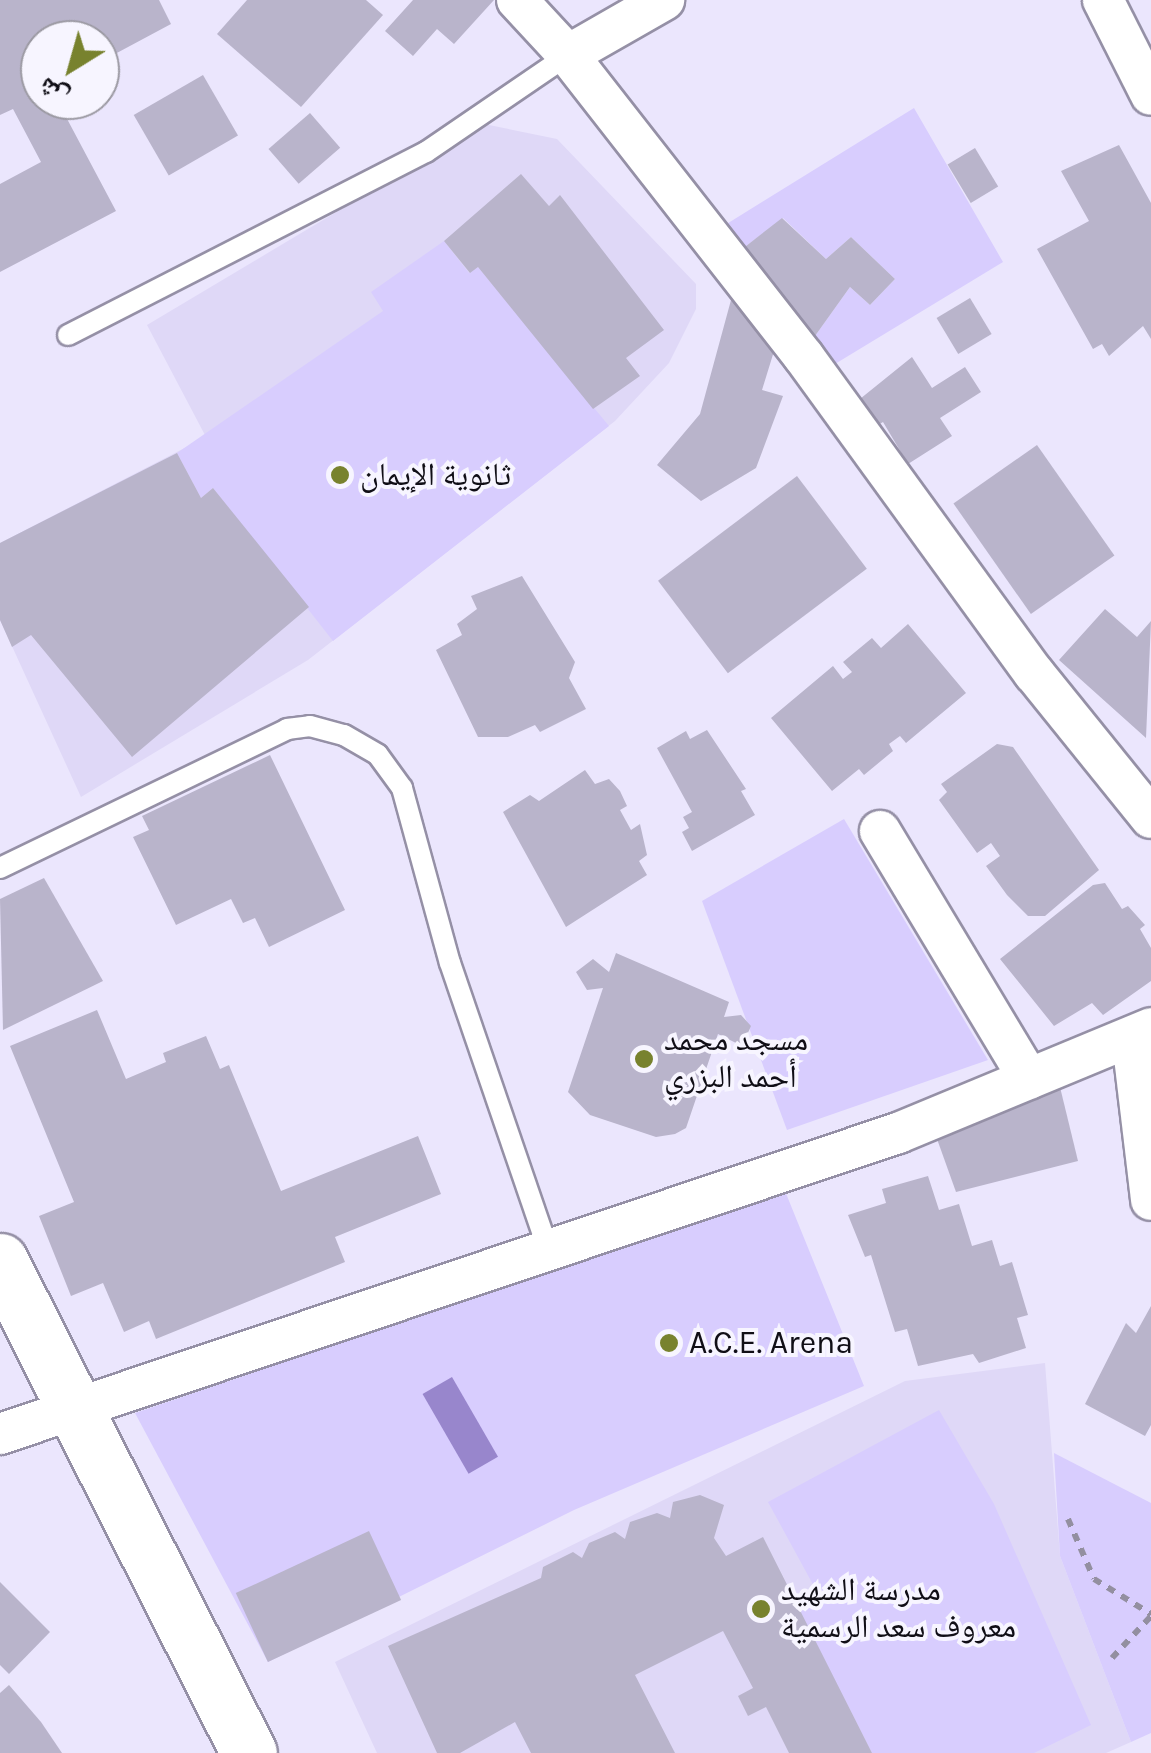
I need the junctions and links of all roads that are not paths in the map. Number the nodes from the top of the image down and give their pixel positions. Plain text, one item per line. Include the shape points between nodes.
1 (517, 0) edge
2 (664, 0) edge
3 (1103, 0) edge
4 (568, 55) junction
5 (1151, 95) edge
6 (68, 335) dead end
7 (1151, 818) edge
8 (880, 830) dead end
9 (0, 868) edge
10 (1142, 1034) edge
11 (1029, 1079) junction
12 (1151, 1200) edge
13 (547, 1247) junction
14 (0, 1261) edge
15 (71, 1407) junction
16 (0, 1434) edge
17 (249, 1753) edge

1 - 4 street
2 - 4 street
3 - 5 street
4 - 6 lane via 426,152
4 - 7 street via 804,357 1034,674
8 - 11 street
9 - 13 lane via 287,728 344,735 378,755 402,788 450,964
10 - 11 street
10 - 12 street
11 - 13 street via 813,1162
13 - 15 street
14 - 15 street
15 - 16 street
15 - 17 street

